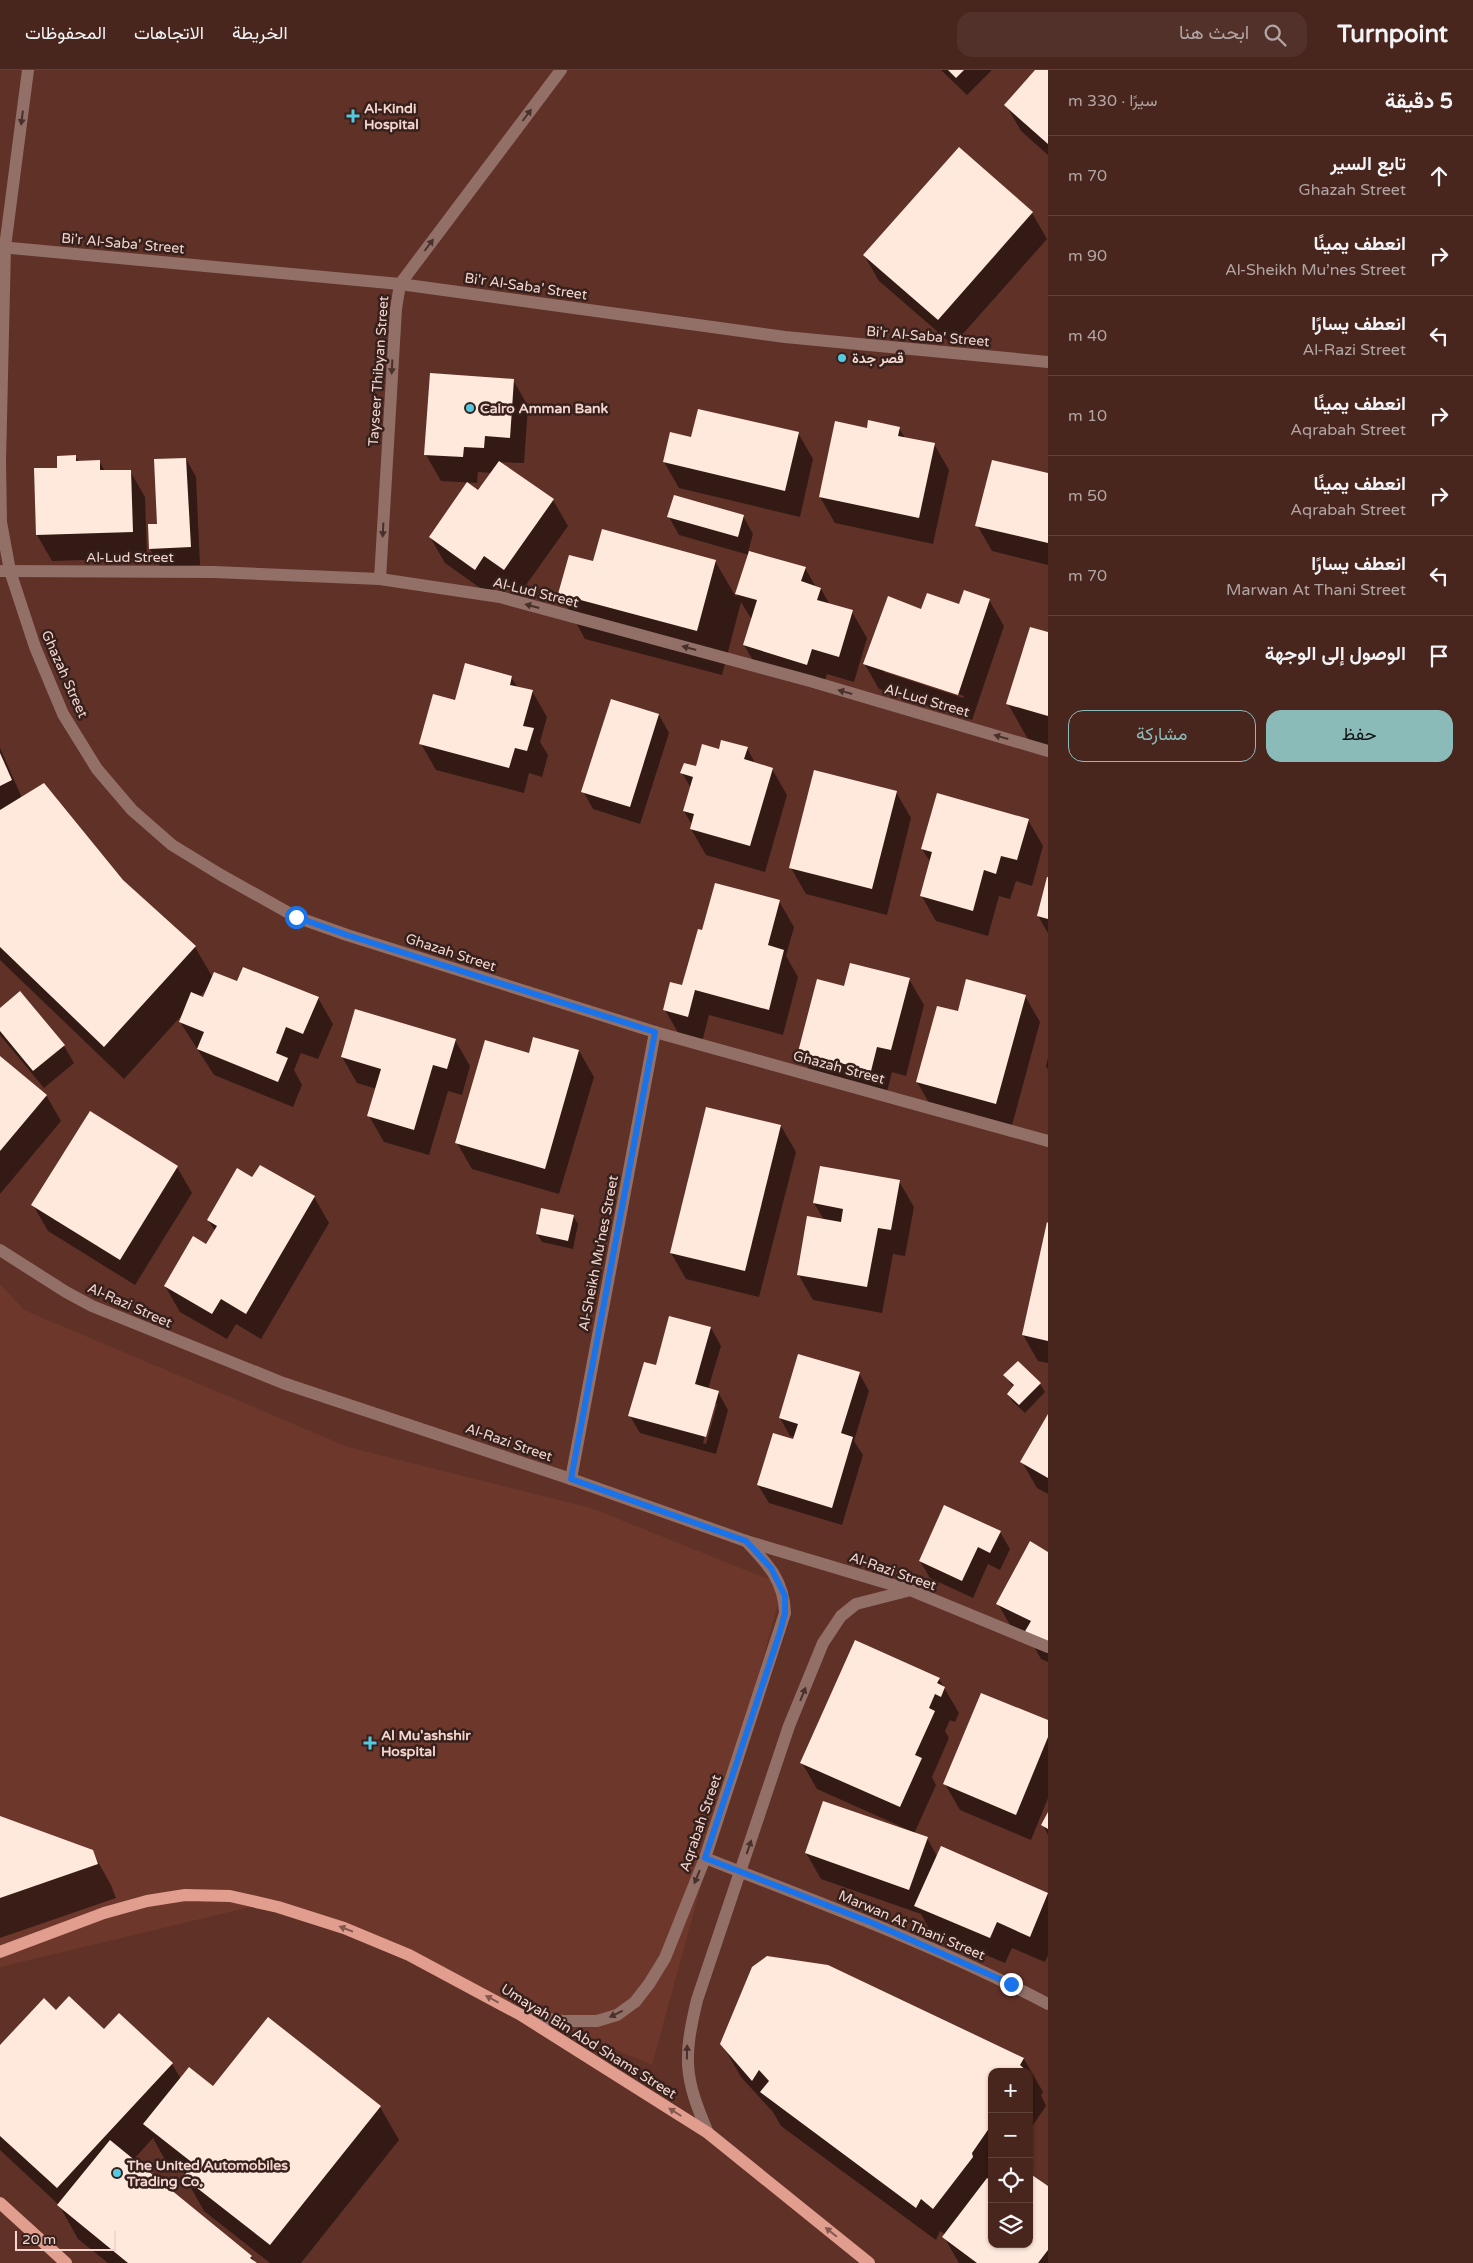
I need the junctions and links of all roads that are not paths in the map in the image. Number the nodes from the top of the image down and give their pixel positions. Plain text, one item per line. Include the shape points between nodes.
1 (28, 70) edge
2 (561, 70) edge
3 (3, 247) edge
4 (400, 284) junction
5 (1048, 362) edge
6 (5, 571) edge
7 (380, 579) junction
8 (1048, 751) edge
9 (655, 1032) junction
10 (1048, 1141) edge
11 (0, 1250) edge
12 (571, 1479) junction
13 (746, 1541) junction
14 (910, 1590) junction
15 (1048, 1647) edge
16 (705, 1858) junction
17 (740, 1872) junction
18 (0, 1952) edge
19 (1048, 2004) edge
20 (521, 2015) junction
21 (708, 2133) junction
22 (0, 2203) edge
23 (66, 2263) edge
24 (869, 2263) edge

1 -> 3 street, Ghazah Street
4 -> 2 street, Tayseer Thibyan Street
3 - 4 street, Bi'r Al-Saba' Street
3 - 6 street, Ghazah Street via 1,512
4 - 5 street, Bi'r Al-Saba' Street via 785,337
4 -> 7 street, Tayseer Thibyan Street
6 - 7 street, Al-Lud Street via 214,572
6 - 9 street, Ghazah Street via 63,714 97,769 132,810 172,845 296,917
8 -> 7 street, Al-Lud Street via 500,597
9 - 10 street, Ghazah Street
9 - 12 street, Al-Sheikh Mu’nes Street
11 - 12 street, Al-Razi Street via 66,1292 170,1339 283,1383
12 - 13 street, Al-Razi Street
13 - 14 street, Al-Razi Street
13 - 16 street, Aqrabah Street via 771,1568 785,1596 785,1613
14 - 15 street, Al-Razi Street
17 -> 14 street via 790,1726 823,1643 841,1616 856,1604
16 - 17 street, Marwan At Thani Street
16 -> 20 street, Aqrabah Street via 665,1958 635,2002 618,2015 598,2021 563,2021
17 - 19 street, Marwan At Thani Street via 870,1922 1011,1984
21 -> 17 street via 692,2094 686,2049 697,2000
20 -> 18 main road, Umayah Bin Abd Shams Street via 409,1955 344,1928 230,1896 185,1895 147,1901 104,1913
21 -> 20 main road, Umayah Bin Abd Shams Street
24 -> 21 main road, Umayah Bin Abd Shams Street
22 - 23 main road

